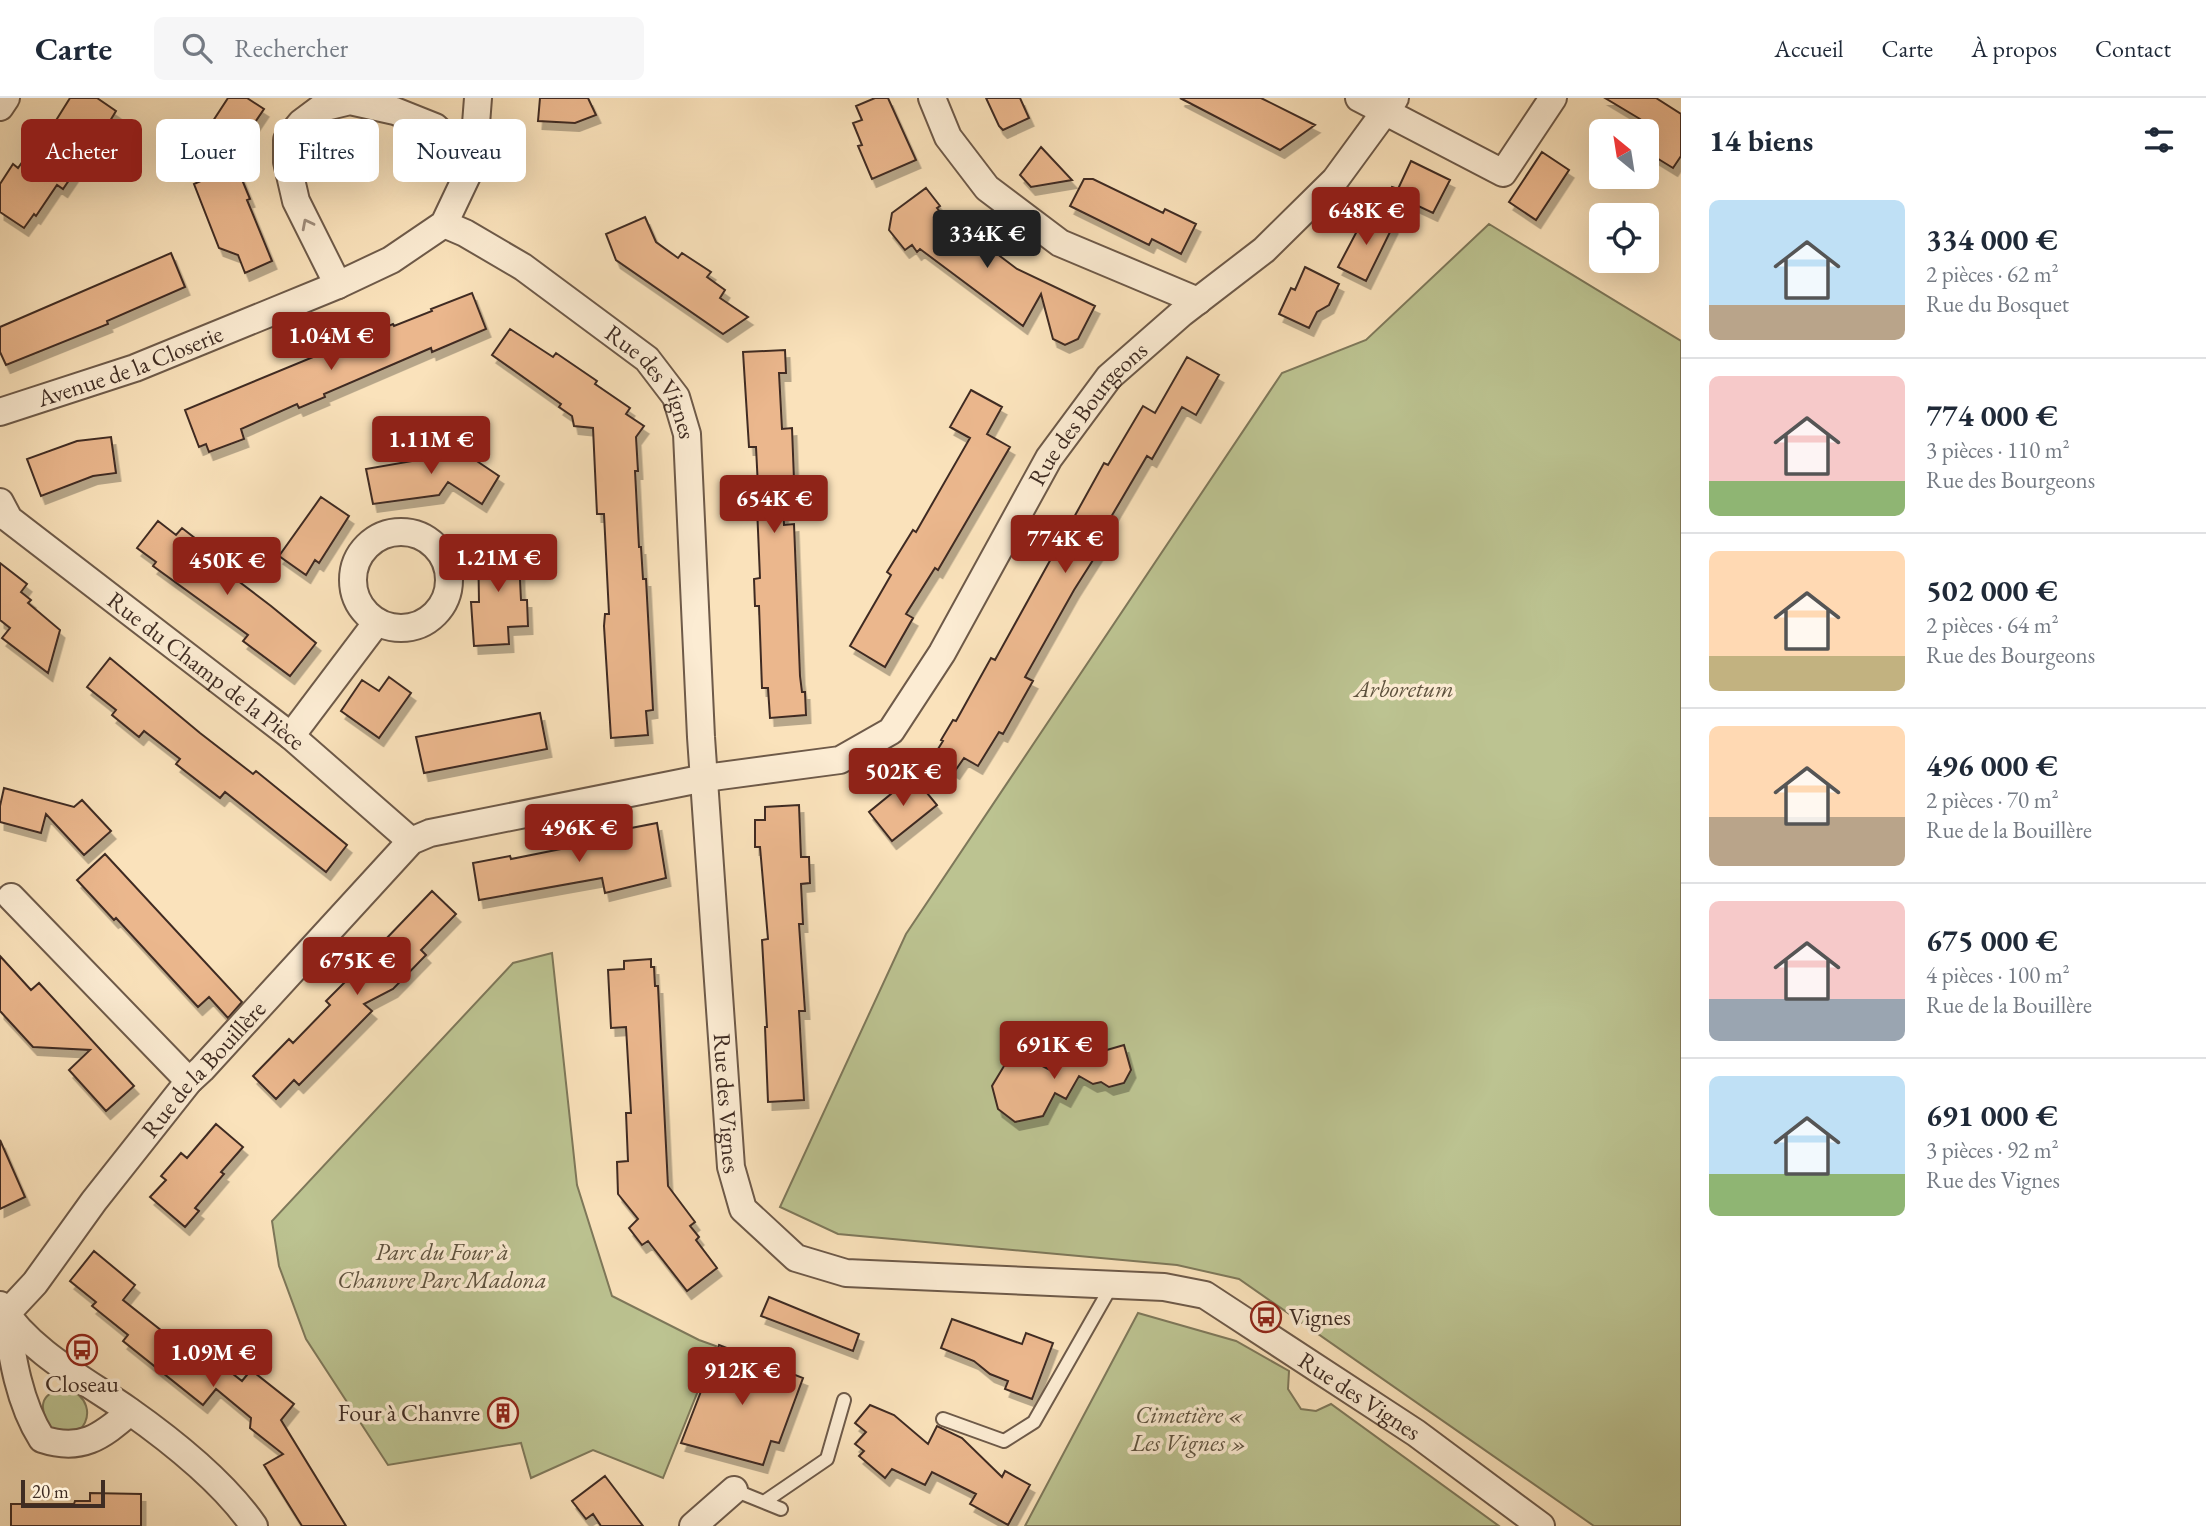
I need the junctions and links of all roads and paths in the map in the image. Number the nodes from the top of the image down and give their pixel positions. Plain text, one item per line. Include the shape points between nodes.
1 (6, 98) edge
2 (478, 98) edge
3 (932, 98) edge
4 (1359, 98) edge
5 (1552, 98) edge
6 (1390, 105) edge
7 (0, 107) edge
8 (414, 119) edge
9 (476, 119) edge
10 (464, 182) edge
11 (444, 224) junction
12 (338, 285) junction
13 (1198, 301) junction
14 (0, 412) edge
15 (0, 502) edge
16 (377, 622) dead end
17 (290, 736) junction
18 (705, 778) junction
19 (411, 841) junction
20 (11, 897) dead end
21 (190, 1080) junction
22 (1112, 1285) junction
23 (3, 1310) edge
24 (844, 1400) dead end
25 (130, 1412) junction
26 (943, 1419) dead end
27 (734, 1490) joint
28 (764, 1502) junction
29 (781, 1509) dead end
30 (254, 1526) edge
31 (693, 1526) edge
32 (1541, 1526) edge

1 - 7 street
2 - 9 street
3 - 13 street via 948,137 987,188 1060,243
4 - 6 street
5 - 6 street via 1503,173
6 - 13 street, Rue des Bourgeons via 1335,180 1264,250
12 -> 8 street via 296,201 287,140 321,108 350,101
10 - 11 street
11 - 12 street, Avenue de la Closerie via 391,260
11 - 18 street, Rue des Vignes via 523,267 647,359 676,397 687,435
12 - 14 street, Avenue de la Closerie via 135,368
13 - 18 street, Rue des Bourgeons via 1108,377 1049,458 942,653 891,731 840,760
15 - 17 street, Rue du Champ de la Pièce via 9,519
16 - 17 street
17 - 19 street, Rue du Champ de la Pièce
18 - 19 street, Rue de la Bouillère via 456,827
18 - 22 street, Rue des Vignes via 731,1167 743,1209 796,1258 846,1273
19 - 21 street, Rue de la Bouillère
20 - 21 street
21 - 23 street, Rue de la Bouillère via 35,1283
22 - 26 lane via 1034,1422 1004,1441
22 - 32 street, Rue des Vignes via 1164,1287 1205,1295 1416,1433
23 - 25 street via 56,1363
23 - 25 street via 29,1418 42,1439 61,1446 84,1443 105,1434
24 - 28 lane via 827,1459
25 - 30 street via 187,1454
27 - 28 lane
27 - 31 street
28 - 29 lane

